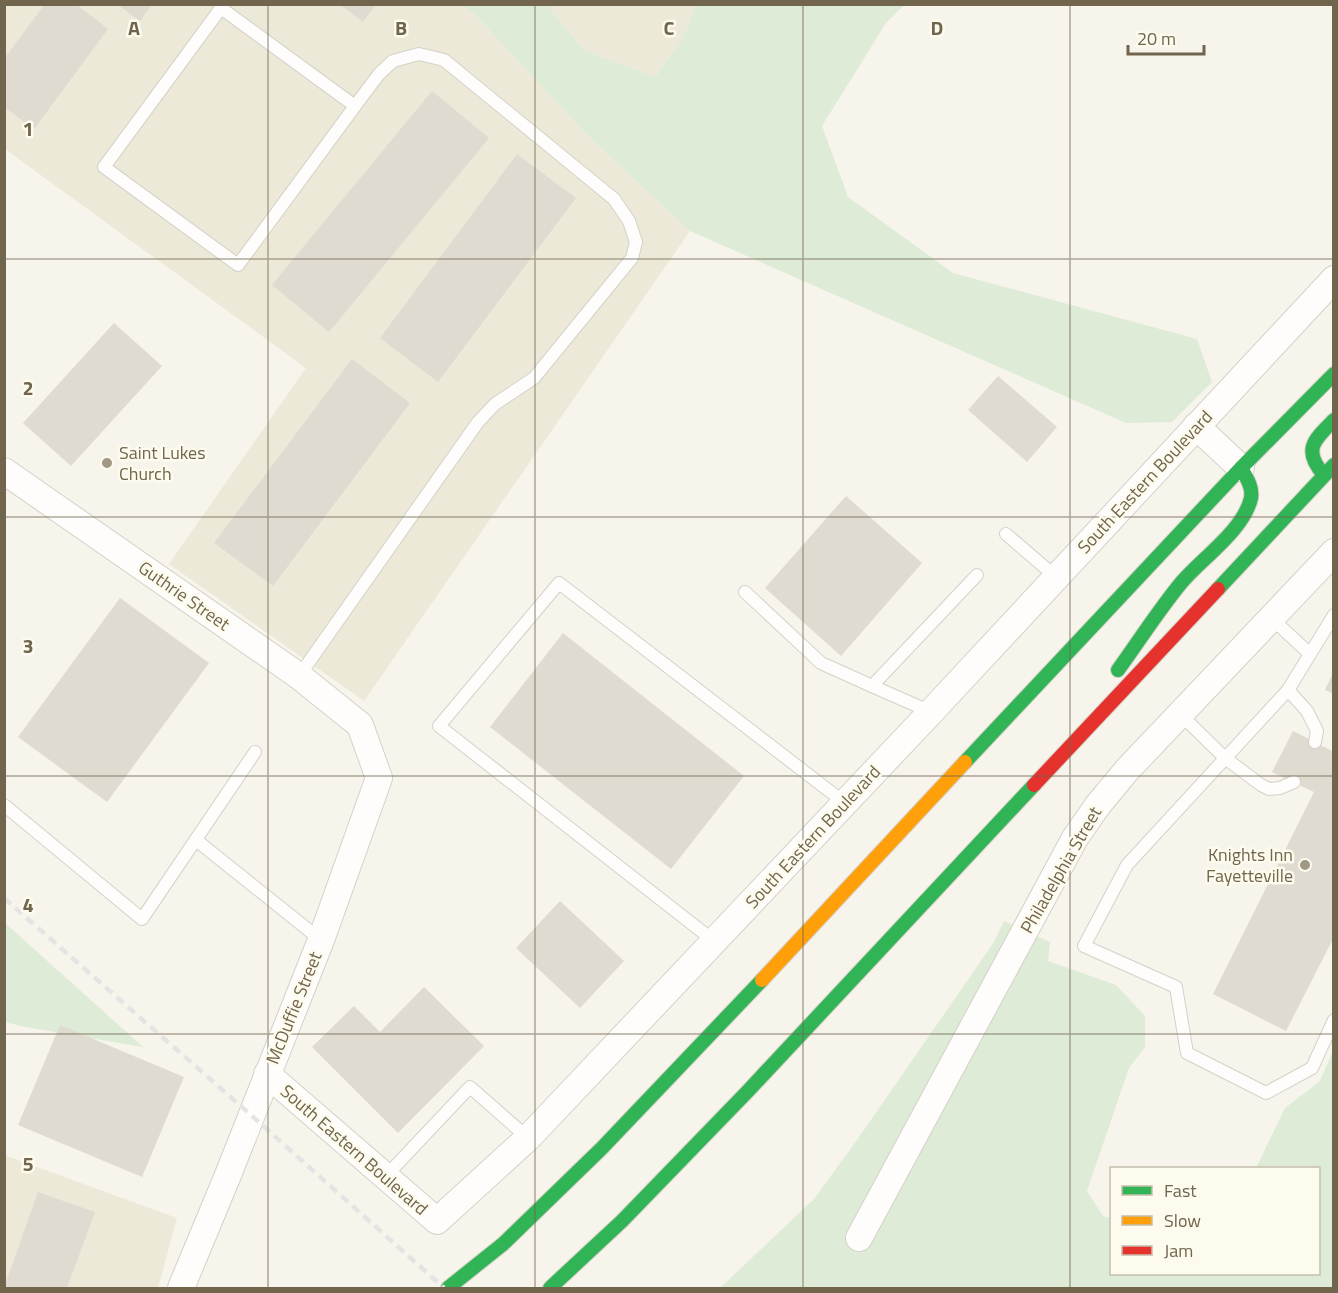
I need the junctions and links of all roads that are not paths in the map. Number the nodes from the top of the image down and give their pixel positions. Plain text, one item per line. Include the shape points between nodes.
1 (221, 6) edge
2 (355, 106) junction
3 (1334, 279) edge
4 (1334, 374) edge
5 (1334, 420) edge
6 (1196, 426) junction
7 (1241, 468) junction
8 (4, 471) edge
9 (1330, 473) edge
10 (1006, 534) dead end
11 (1334, 552) edge
12 (977, 575) dead end
13 (1056, 578) junction
14 (745, 592) dead end
15 (1334, 615) edge
16 (1271, 618) junction
17 (1310, 654) junction
18 (299, 676) junction
19 (1107, 685) dead end
20 (872, 686) junction
21 (1287, 690) junction
22 (1093, 703) dead end
23 (931, 712) junction
24 (1180, 714) junction
25 (360, 725) joint
26 (1315, 742) dead end
27 (255, 752) dead end
28 (1225, 758) junction
29 (1294, 782) dead end
30 (1032, 787) junction
31 (845, 803) junction
32 (4, 805) edge
33 (196, 840) junction
34 (321, 940) junction
35 (714, 941) junction
36 (1334, 1020) edge
37 (267, 1074) junction
38 (528, 1138) junction
39 (385, 1177) junction
40 (859, 1238) dead end
41 (181, 1288) edge
42 (448, 1288) edge
43 (550, 1288) edge

1 - 2 lane
1 - 2 lane via 104,167 238,265
2 - 18 lane via 393,61 419,54 444,60 614,199 629,220 636,242 632,258 534,378 495,404 478,422
3 - 6 street, South Eastern Boulevard
4 - 7 highway
5 - 9 highway via 1312,445 1311,456 1315,466
6 - 7 street
6 - 13 street, South Eastern Boulevard
7 - 19 highway via 1250,483 1251,498 1246,512 1182,582
7 - 42 highway via 661,1087 503,1244
8 - 18 street, Guthrie Street
9 - 30 highway
10 - 13 lane
11 - 16 street, Philadelphia Street
12 - 20 lane
13 - 23 street, South Eastern Boulevard
14 - 20 lane via 821,663
15 - 17 lane
16 - 17 lane
16 - 24 street, Philadelphia Street
17 - 21 lane
18 - 25 street, Guthrie Street
20 - 23 lane
21 - 26 lane via 1307,711 1317,731
21 - 28 lane
22 - 30 highway
23 - 31 street, South Eastern Boulevard
24 - 28 lane
24 - 40 street, Philadelphia Street via 1127,770 1075,838
25 - 34 street, McDuffie Street via 379,778
27 - 33 lane
28 - 29 lane via 1269,789
28 - 36 lane via 1127,865 1083,946 1176,987 1187,1053 1266,1093 1311,1068
30 - 43 highway via 706,1135
31 - 35 street, South Eastern Boulevard
31 - 35 lane via 559,582 439,726
32 - 33 lane via 142,919
33 - 34 lane
34 - 37 street, McDuffie Street
35 - 38 street, South Eastern Boulevard
37 - 39 street, South Eastern Boulevard
37 - 41 street, McDuffie Street
38 - 39 street, South Eastern Boulevard via 437,1221
38 - 39 lane via 470,1087

